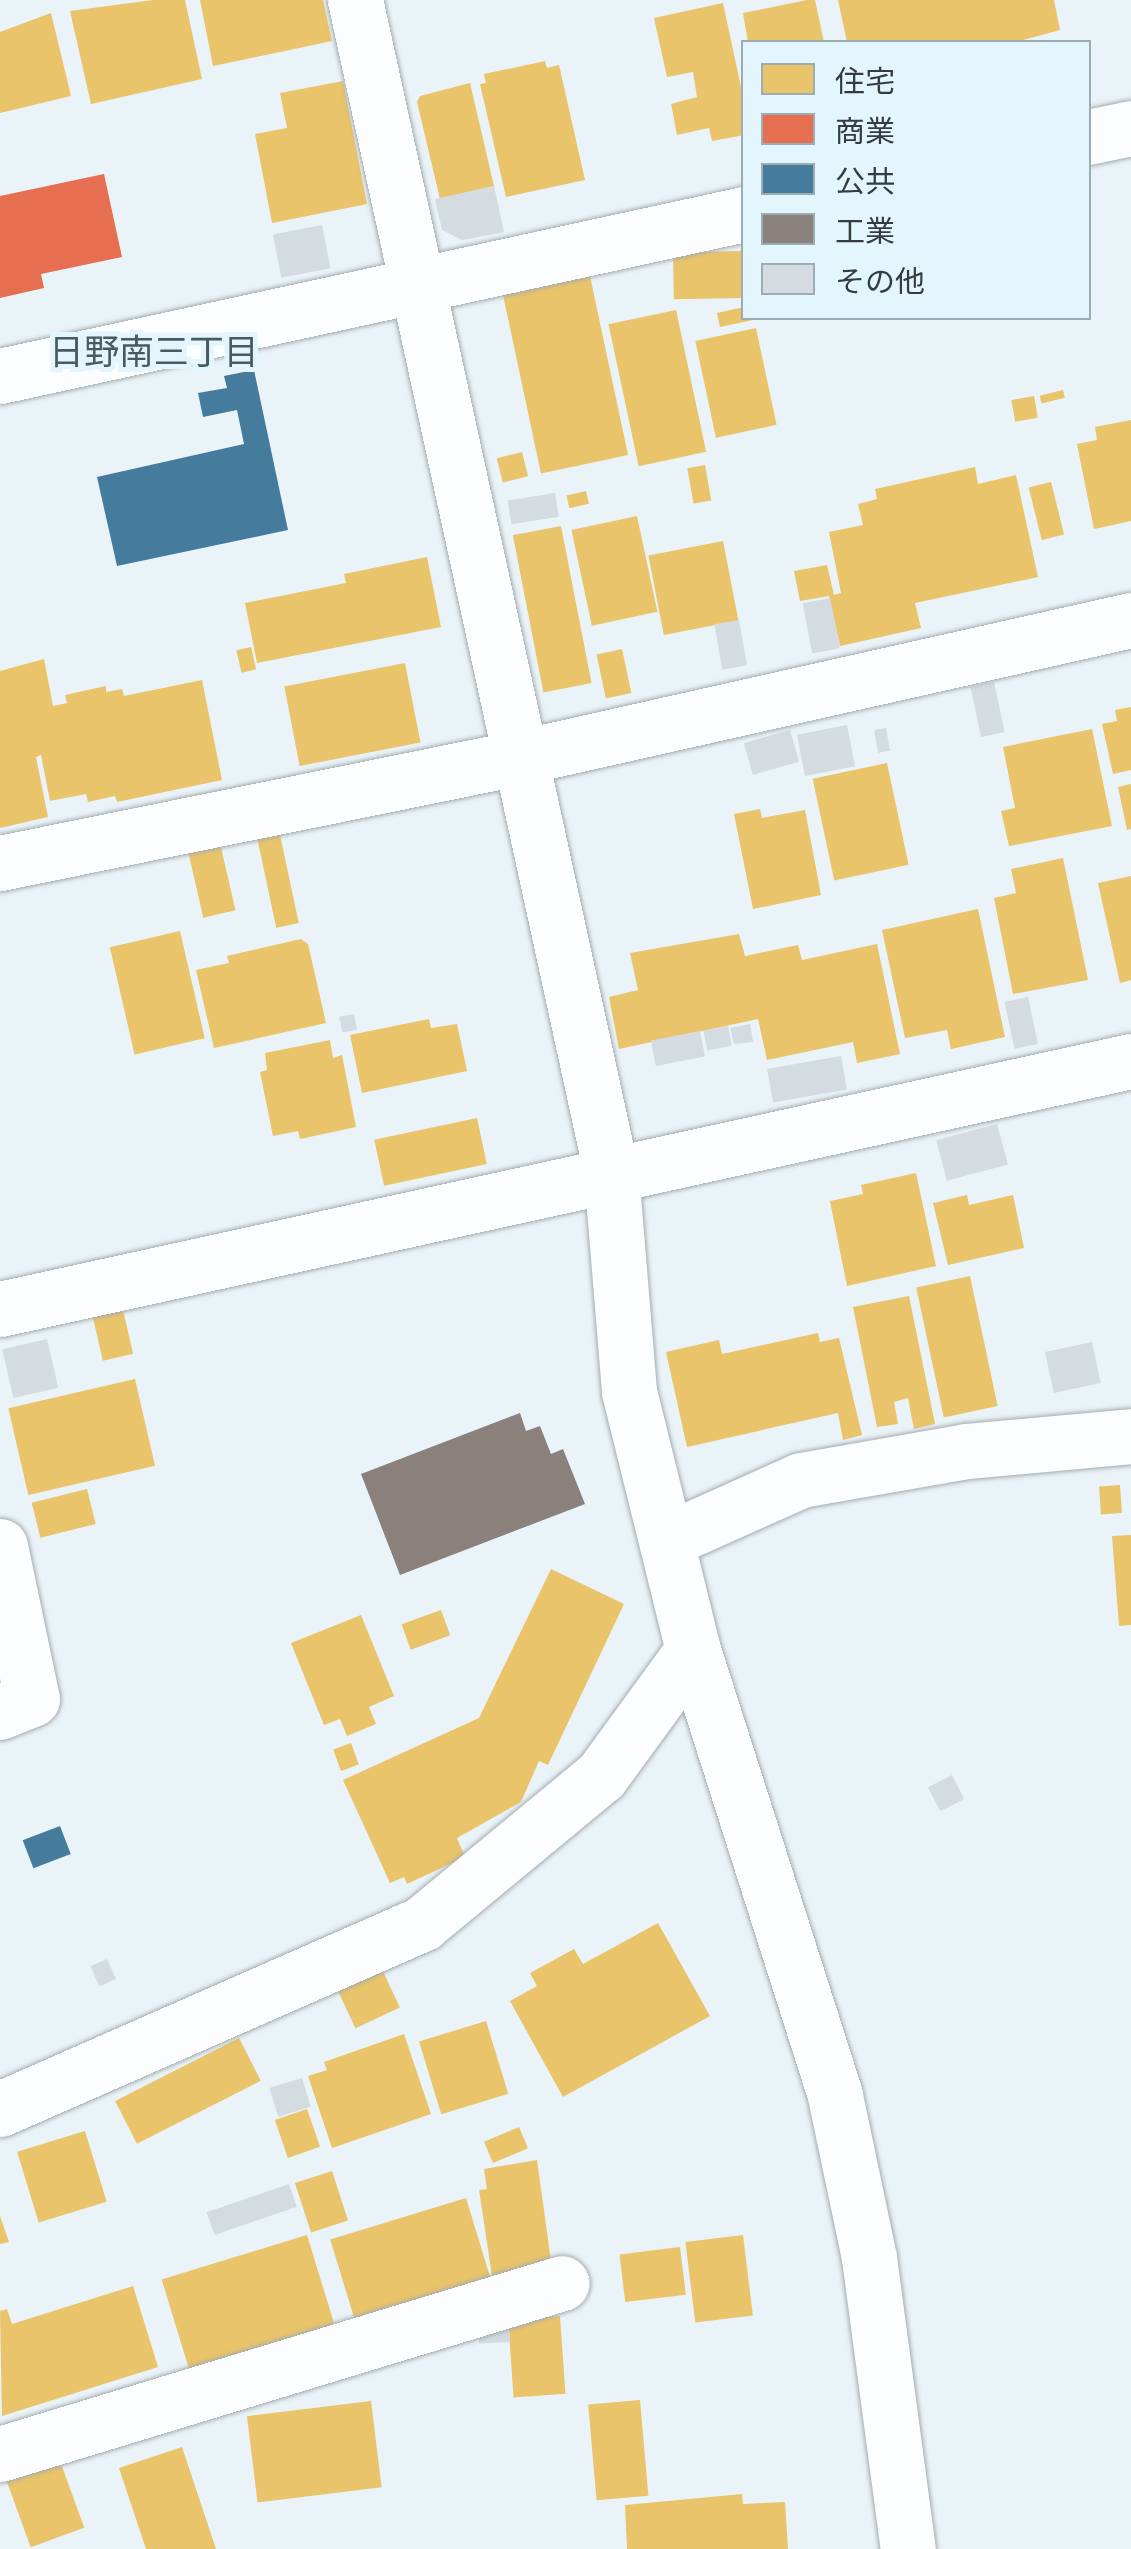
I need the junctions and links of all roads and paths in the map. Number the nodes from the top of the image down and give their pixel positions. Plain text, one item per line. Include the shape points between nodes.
1 (354, 0) edge
2 (1131, 128) edge
3 (1091, 136) edge
4 (741, 215) edge
5 (418, 286) junction
6 (0, 376) edge
7 (1131, 620) edge
8 (517, 758) junction
9 (0, 863) edge
10 (1131, 1061) edge
11 (612, 1172) junction
12 (0, 1309) edge
13 (1131, 1436) edge
14 (667, 1540) junction
15 (0, 1546) edge
16 (693, 1650) junction
17 (0, 1712) edge
18 (0, 2109) edge
19 (562, 2283) dead end
20 (0, 2454) edge
21 (908, 2549) edge

1 - 5 street
2 - 3 street
4 - 5 street
5 - 6 street
5 - 8 street
7 - 8 street
8 - 9 street
8 - 11 street
10 - 11 street
11 - 12 street
11 - 14 street via 629,1391
13 - 14 street via 967,1450 800,1480
14 - 16 street
15 - 17 street via 32,1699
16 - 18 street via 601,1776 422,1922
16 - 21 street via 835,2096 869,2258
19 - 20 street

